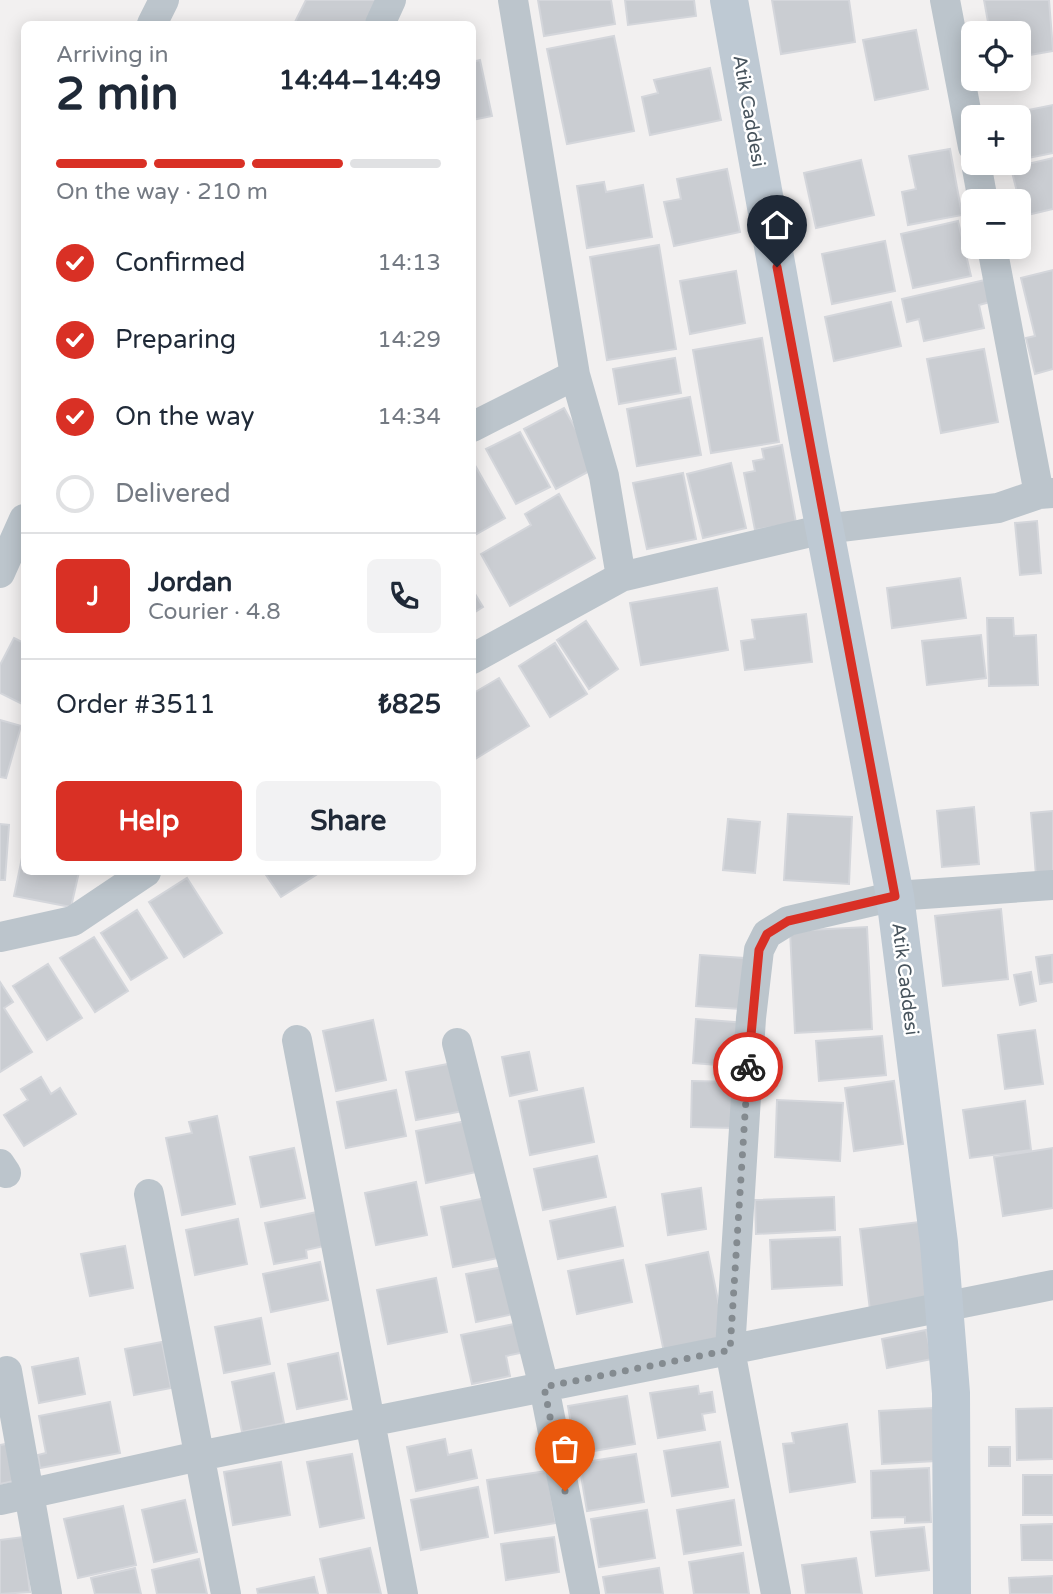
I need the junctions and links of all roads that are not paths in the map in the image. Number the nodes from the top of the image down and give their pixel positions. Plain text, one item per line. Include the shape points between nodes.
1 (164, 0) edge
2 (391, 0) edge
3 (513, 0) edge
4 (729, 0) edge
5 (945, 0) edge
6 (154, 21) edge
7 (381, 21) edge
8 (965, 105) edge
9 (995, 259) edge
10 (575, 375) junction
11 (476, 425) edge
12 (1046, 493) edge
13 (21, 526) edge
14 (824, 529) junction
15 (0, 573) edge
16 (621, 577) junction
17 (476, 657) edge
18 (105, 875) edge
19 (141, 875) edge
20 (1053, 885) edge
21 (895, 896) junction
22 (102, 901) junction
23 (0, 937) edge
24 (297, 1040) dead end
25 (457, 1043) dead end
26 (149, 1194) dead end
27 (1053, 1285) edge
28 (944, 1306) junction
29 (730, 1350) junction
30 (7, 1371) dead end
31 (544, 1387) junction
32 (369, 1423) junction
33 (198, 1456) junction
34 (30, 1494) junction
35 (0, 1500) edge
36 (47, 1594) edge
37 (226, 1594) edge
38 (403, 1594) edge
39 (585, 1594) edge
40 (776, 1594) edge
41 (952, 1594) edge

1 - 6 street
2 - 7 street
3 - 10 street
4 - 14 street, Atik Caddesi
5 - 8 street
9 - 12 street
10 - 11 street
10 - 16 street via 604,476
12 - 14 street via 998,508
13 - 15 street
14 - 16 street
14 - 21 street, Atik Caddesi
16 - 17 street
18 - 22 street
19 - 22 street
20 - 21 street
21 - 28 street, Atik Caddesi
21 - 29 street via 788,921 767,934 759,950
22 - 23 street via 73,921
24 - 32 street
25 - 31 street
26 - 33 street
27 - 28 street
28 - 29 street
28 - 41 street, Atik Caddesi via 951,1393
29 - 31 street
29 - 40 street
30 - 34 street
31 - 32 street
31 - 39 street
32 - 33 street
32 - 38 street
33 - 34 street
33 - 37 street
34 - 35 street
34 - 36 street

